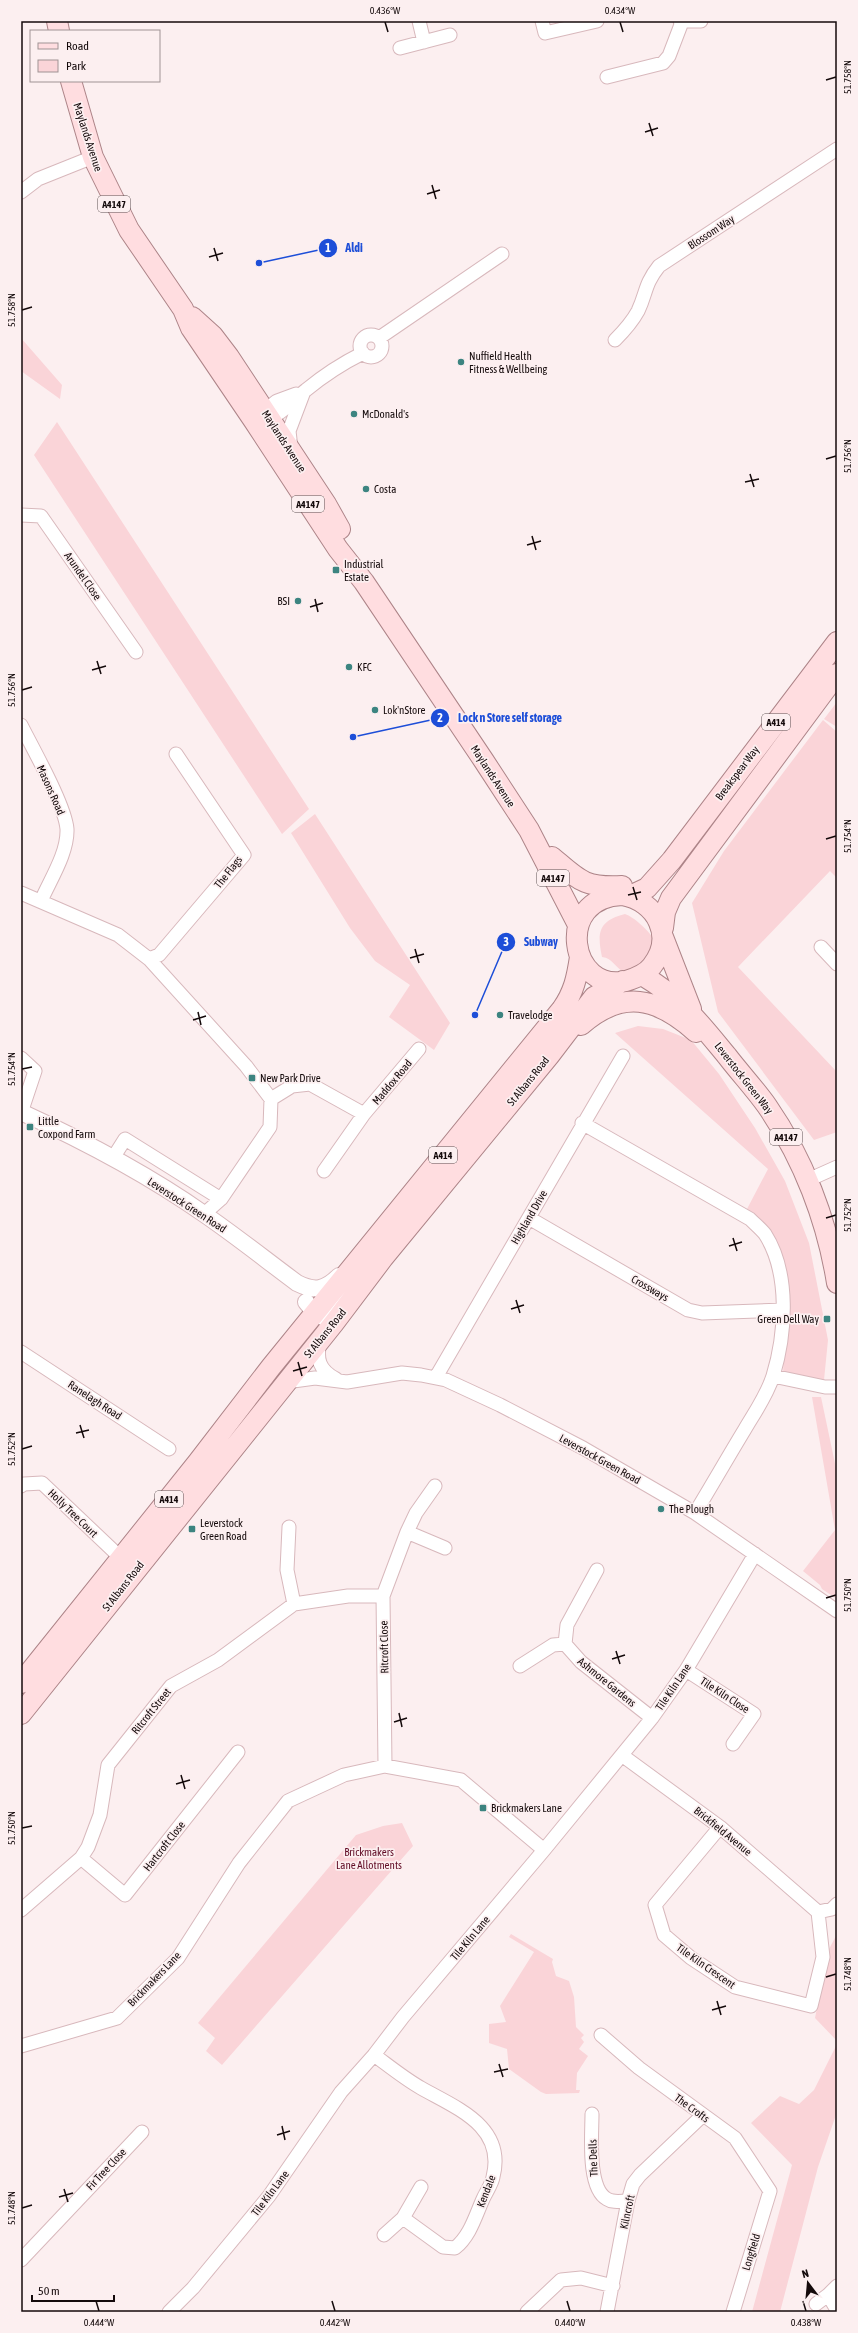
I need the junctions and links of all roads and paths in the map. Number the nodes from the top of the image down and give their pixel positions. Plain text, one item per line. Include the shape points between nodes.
1 (419, 21) edge
2 (542, 21) edge
3 (597, 21) edge
4 (681, 21) edge
5 (701, 21) edge
6 (450, 35) dead end
7 (424, 42) junction
8 (400, 48) dead end
9 (607, 76) dead end
10 (71, 82) edge
11 (837, 149) edge
12 (93, 157) junction
13 (21, 192) edge
14 (502, 254) dead end
15 (186, 313) junction
16 (213, 336) junction
17 (615, 340) dead end
18 (221, 372) junction
19 (305, 390) junction
20 (261, 418) junction
21 (293, 454) junction
22 (298, 487) junction
23 (21, 514) edge
24 (364, 582) junction
25 (837, 642) edge
26 (136, 652) dead end
27 (837, 674) edge
28 (21, 725) edge
29 (176, 754) dead end
30 (529, 830) junction
31 (552, 857) junction
32 (672, 860) junction
33 (21, 893) edge
34 (630, 896) junction
35 (602, 898) junction
36 (41, 901) junction
37 (578, 925) junction
38 (663, 933) junction
39 (821, 947) dead end
40 (580, 957) junction
41 (149, 959) junction
42 (837, 964) edge
43 (642, 975) junction
44 (623, 981) junction
45 (692, 1013) junction
46 (419, 1049) dead end
47 (726, 1055) junction
48 (549, 1056) junction
49 (622, 1056) dead end
50 (21, 1058) edge
51 (271, 1099) junction
52 (21, 1112) edge
53 (364, 1114) junction
54 (582, 1123) junction
55 (113, 1158) junction
56 (837, 1167) edge
57 (324, 1171) dead end
58 (808, 1180) junction
59 (220, 1199) junction
60 (204, 1214) junction
61 (529, 1218) junction
62 (363, 1253) junction
63 (383, 1258) junction
64 (297, 1283) junction
65 (837, 1283) edge
66 (310, 1308) junction
67 (783, 1310) junction
68 (321, 1339) junction
69 (21, 1352) edge
70 (773, 1376) junction
71 (436, 1377) junction
72 (339, 1381) junction
73 (286, 1382) junction
74 (837, 1387) edge
75 (169, 1449) dead end
76 (21, 1486) edge
77 (435, 1486) dead end
78 (695, 1512) junction
79 (290, 1527) dead end
80 (406, 1532) junction
81 (445, 1548) dead end
82 (755, 1554) junction
83 (121, 1558) junction
84 (597, 1570) dead end
85 (383, 1596) junction
86 (294, 1604) junction
87 (837, 1611) edge
88 (565, 1644) junction
89 (520, 1666) dead end
90 (686, 1670) junction
91 (21, 1683) edge
92 (21, 1714) edge
93 (652, 1718) junction
94 (733, 1744) dead end
95 (238, 1752) dead end
96 (623, 1756) junction
97 (385, 1766) junction
98 (720, 1827) junction
99 (544, 1850) junction
100 (81, 1858) junction
101 (837, 1904) edge
102 (21, 1910) edge
103 (818, 1912) junction
104 (601, 2035) dead end
105 (21, 2046) edge
106 (374, 2055) junction
107 (592, 2114) dead end
108 (702, 2116) junction
109 (142, 2132) dead end
110 (421, 2187) dead end
111 (770, 2191) joint
112 (628, 2201) junction
113 (403, 2218) junction
114 (384, 2235) dead end
115 (21, 2260) edge
116 (612, 2286) junction
117 (832, 2290) edge
118 (816, 2304) dead end
119 (837, 2310) edge
120 (169, 2312) edge
121 (527, 2312) edge
122 (608, 2312) edge
123 (733, 2312) edge

1 - 7 street
2 - 3 street via 546,33
4 - 5 street
4 - 9 street via 669,56 663,63
6 - 7 street
7 - 8 street
10 - 12 main road, Maylands Avenue / A4147
11 - 17 street, Blossom Way via 659,266 648,280 638,310 627,329
12 - 13 street via 38,179
12 - 15 main road, Maylands Avenue / A4147 via 129,230
14 - 19 street via 379,338 371,335 363,338 360,344 363,354 348,360
15 - 16 main road, Maylands Avenue / A4147
15 - 18 main road, Maylands Avenue / A4147 via 191,328
16 - 18 main road via 223,366
16 - 20 main road, Maylands Avenue / A4147
18 - 20 main road, Maylands Avenue / A4147
19 - 20 street
19 - 21 street via 289,431
20 - 21 main road, Maylands Avenue / A4147
20 - 22 main road, Maylands Avenue / A4147
21 - 22 main road via 302,481
21 - 24 main road, Maylands Avenue / A4147 via 326,504
22 - 24 main road, Maylands Avenue / A4147 via 338,549
23 - 26 street, Arundel Close via 41,516
24 - 30 main road, Maylands Avenue / A4147
25 - 32 main road, Breakspear Way / A414
27 - 38 main road, Breakspear Way / A414 via 671,898 665,912
28 - 36 street, Masons Road via 63,811 67,829 63,850
29 - 41 street, The Flags via 244,856 159,955
30 - 31 main road, Maylands Avenue / A4147
30 - 37 main road, Maylands Avenue / A4147
31 - 32 main road via 579,879 599,887 623,886 640,881
31 - 35 main road, Maylands Avenue / A4147 via 578,891
32 - 34 main road, Breakspear Way / A414 via 647,888
33 - 36 street
34 - 35 main road
34 - 38 main road via 654,914
35 - 37 main road via 585,911
36 - 41 street via 118,935
37 - 40 main road via 576,942
38 - 43 main road via 660,954
38 - 45 main road, A4147
39 - 42 street
40 - 44 main road via 596,975
40 - 62 main road, St Albans Road / A414 via 576,983 562,1009
41 - 51 street via 246,1066
43 - 44 main road
43 - 45 main road, A4147 via 665,989
44 - 48 main road, St Albans Road / A414 via 594,997
45 - 47 main road, Leverstock Green Way / A4147
46 - 53 street, Maddox Road
47 - 48 main road, A4147 via 683,1020 667,1011 651,1004 629,1001 605,1008 592,1016
47 - 58 main road, Leverstock Green Way / A4147 via 767,1106
48 - 63 main road, St Albans Road / A414
49 - 54 street, Highland Drive
50 - 52 street, Leverstock Green Road via 35,1071
51 - 53 street, Maddox Road via 292,1086 310,1084
51 - 59 street via 270,1127
52 - 55 street, Leverstock Green Road
53 - 57 street, Maddox Road
54 - 61 street, Highland Drive
54 - 67 street via 750,1219 764,1234 774,1252 780,1277
55 - 59 street, Leverstock Green Road via 125,1139
55 - 60 street, Leverstock Green Road
56 - 58 street
58 - 65 main road, Leverstock Green Way / A4147 via 824,1224
59 - 60 street
60 - 64 street, Leverstock Green Road
61 - 67 street, Crossways via 688,1310 702,1314
61 - 71 street, Highland Drive
62 - 64 street, Leverstock Green Road via 327,1286 312,1289
62 - 66 main road, St Albans Road / A414
63 - 66 street via 369,1265 327,1316 323,1317
63 - 68 main road, St Albans Road / A414
64 - 66 street, Leverstock Green Road
66 - 83 main road, St Albans Road / A414 via 271,1366
67 - 70 street via 781,1339
68 - 72 street via 318,1354 320,1366 324,1372
68 - 73 main road, St Albans Road / A414
69 - 75 street, Ranelagh Road
70 - 74 street via 825,1387
70 - 78 street via 764,1397
71 - 72 street, Leverstock Green Road via 402,1373 362,1381
71 - 78 street, Leverstock Green Road via 500,1404
72 - 73 street, Leverstock Green Road via 315,1378
73 - 92 main road, St Albans Road / A414
76 - 83 street, Holly Tree Court via 42,1483
77 - 80 street, Ritcroft Close
78 - 82 street, Leverstock Green Road
79 - 86 street via 287,1570
80 - 81 street
80 - 85 street, Ritcroft Close
82 - 87 street, Leverstock Green Road
82 - 90 street, Tile Kiln Lane
83 - 91 main road, St Albans Road / A414
84 - 88 street via 567,1625
85 - 86 street, Ritcroft Street via 348,1596
85 - 97 street, Ritcroft Close
86 - 100 street, Ritcroft Street via 218,1660 171,1686 108,1765 100,1815 88,1848
88 - 89 street via 553,1645
88 - 93 street, Ashmore Gardens via 581,1662
90 - 93 street, Tile Kiln Lane
90 - 94 street, Tile Kiln Close via 754,1714
93 - 96 street, Tile Kiln Lane
95 - 100 street, Hartcroft Close via 126,1895
96 - 98 street, Brickfield Avenue
96 - 99 street, Tile Kiln Lane
97 - 99 street, Brickmakers Lane via 461,1780
97 - 105 street, Brickmakers Lane via 344,1775 288,1801 239,1863 178,1958 117,2018
98 - 103 street, Brickfield Avenue
98 - 103 street, Tile Kiln Crescent via 655,1905 664,1935 691,1958 735,1987 811,2006 823,1957
99 - 106 street, Tile Kiln Lane via 402,2017
100 - 102 street, Ritcroft Street
101 - 103 street
104 - 108 street, The Crofts
106 - 113 street, Kendale via 417,2086 474,2118 491,2140 493,2149 494,2177 471,2228 463,2241 454,2248 443,2248
106 - 120 street, Tile Kiln Lane via 341,2092 269,2196
107 - 112 street, The Dells via 594,2182 606,2199
108 - 111 street, The Crofts via 735,2138
108 - 112 street, Kilncroft via 640,2175 633,2184
109 - 115 street, Fir Tree Close
110 - 113 street
111 - 123 street, Longfield
112 - 116 street, Kilncroft
113 - 114 street
116 - 121 street via 582,2278 561,2280
116 - 122 street, Kilncroft
117 - 118 street
117 - 119 street

